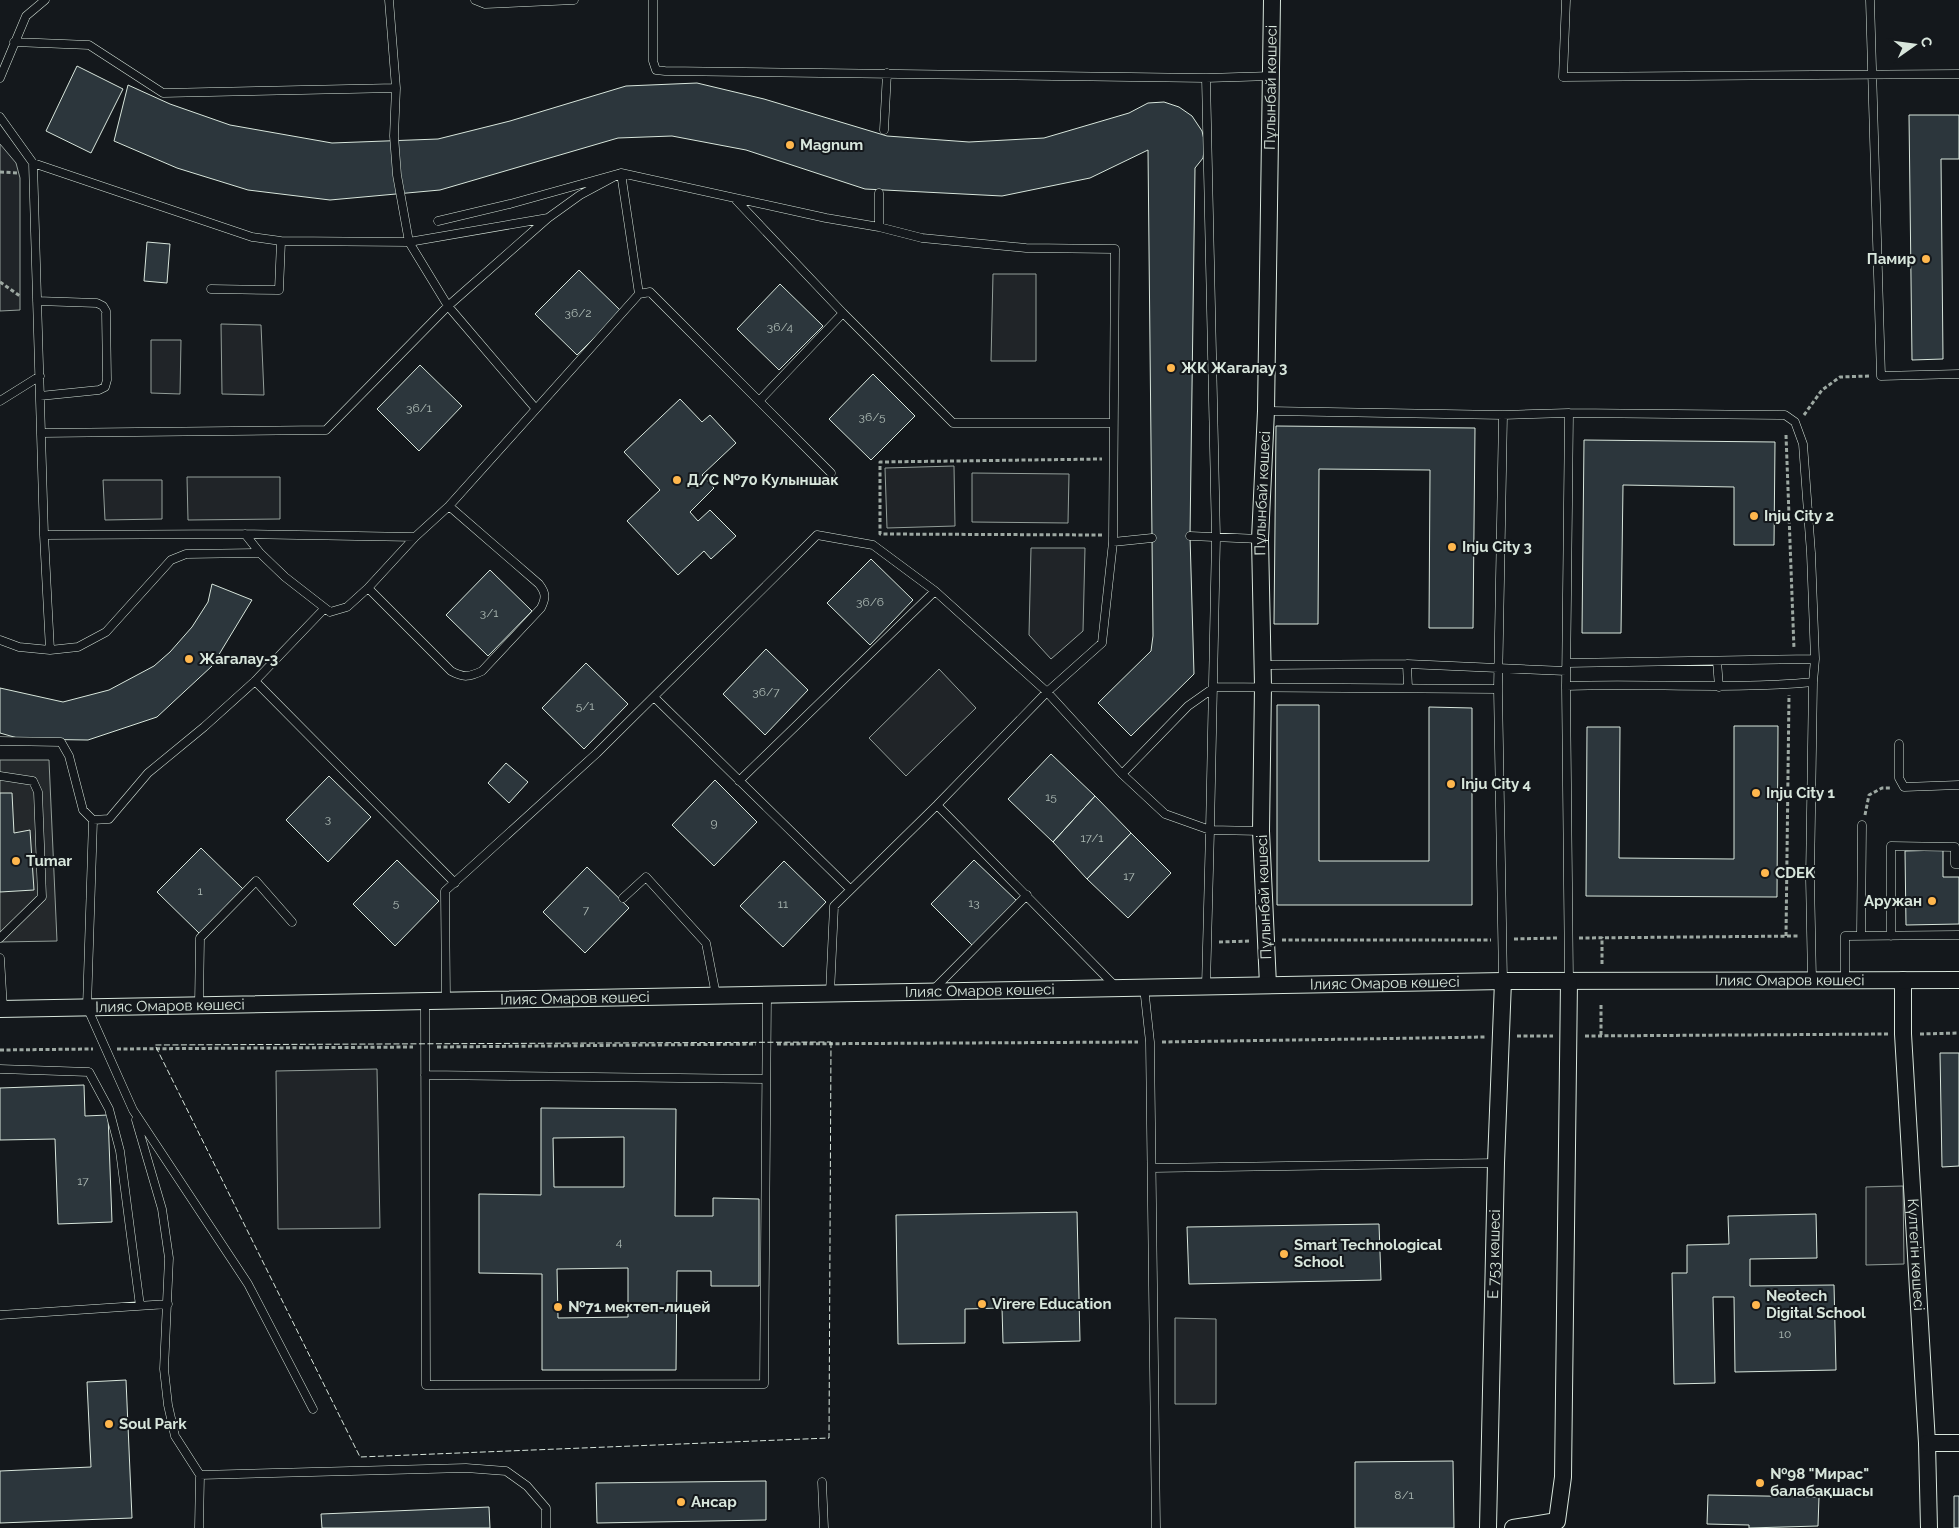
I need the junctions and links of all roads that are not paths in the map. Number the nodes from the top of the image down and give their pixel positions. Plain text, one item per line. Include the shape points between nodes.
1 (45, 0) edge
2 (389, 0) edge
3 (475, 0) edge
4 (574, 0) edge
5 (653, 0) edge
6 (1272, 0) edge
7 (1566, 0) edge
8 (1870, 0) edge
9 (14, 42) junction
10 (887, 73) junction
11 (1872, 74) junction
12 (1959, 74) edge
13 (1272, 76) junction
14 (0, 78) edge
15 (1206, 78) junction
16 (396, 88) junction
17 (0, 117) edge
18 (884, 130) dead end
19 (33, 163) junction
20 (621, 174) junction
21 (879, 193) dead end
22 (736, 199) junction
23 (548, 218) junction
24 (438, 221) dead end
25 (879, 227) junction
26 (282, 241) junction
27 (409, 242) junction
28 (211, 289) dead end
29 (639, 294) junction
30 (37, 301) junction
31 (448, 306) junction
32 (842, 314) junction
33 (1959, 374) edge
34 (40, 376) junction
35 (40, 396) junction
36 (0, 401) edge
37 (758, 401) junction
38 (536, 409) junction
39 (1266, 411) junction
40 (1569, 413) junction
41 (1503, 416) junction
42 (1112, 423) junction
43 (41, 433) junction
44 (831, 473) dead end
45 (449, 506) junction
46 (245, 534) junction
47 (44, 535) junction
48 (1190, 536) dead end
49 (415, 537) junction
50 (1112, 538) junction
51 (1152, 538) dead end
52 (1216, 538) junction
53 (1260, 539) junction
54 (260, 553) junction
55 (368, 588) junction
56 (935, 591) junction
57 (324, 609) junction
58 (0, 640) edge
59 (50, 650) junction
60 (1815, 658) junction
61 (1717, 661) junction
62 (1407, 664) junction
63 (1263, 665) junction
64 (1566, 667) junction
65 (1499, 668) junction
66 (255, 681) junction
67 (1813, 682) junction
68 (1263, 686) junction
69 (1566, 686) junction
70 (1215, 687) junction
71 (1719, 687) junction
72 (1408, 688) junction
73 (1498, 689) junction
74 (1047, 692) junction
75 (654, 697) junction
76 (0, 741) edge
77 (1899, 744) dead end
78 (1122, 774) junction
79 (0, 776) edge
80 (739, 781) junction
81 (1959, 785) edge
82 (937, 805) junction
83 (93, 820) junction
84 (1862, 825) road end
85 (1210, 830) junction
86 (1261, 831) junction
87 (1959, 864) edge
88 (455, 883) junction
89 (850, 889) junction
90 (1027, 895) junction
91 (623, 898) dead end
92 (292, 922) dead end
93 (1959, 935) edge
94 (1861, 936) junction
95 (1891, 936) junction
96 (0, 938) edge
97 (0, 958) edge
98 (1812, 980) junction
99 (1845, 980) junction
100 (1903, 980) junction
101 (1959, 980) edge
102 (1503, 981) junction
103 (1569, 981) junction
104 (1268, 985) junction
105 (1206, 986) junction
106 (1116, 987) junction
107 (1144, 987) junction
108 (932, 991) junction
109 (830, 993) junction
110 (766, 994) junction
111 (716, 995) junction
112 (446, 1000) junction
113 (425, 1001) junction
114 (199, 1005) junction
115 (87, 1007) junction
116 (1, 1009) edge
117 (0, 1070) edge
118 (425, 1075) junction
119 (766, 1078) junction
120 (133, 1110) junction
121 (1496, 1163) junction
122 (1152, 1168) junction
123 (168, 1304) junction
124 (140, 1306) junction
125 (0, 1315) edge
126 (313, 1409) dead end
127 (1927, 1443) junction
128 (1959, 1443) edge
129 (200, 1475) junction
130 (822, 1482) dead end
131 (1557, 1525) edge
132 (199, 1528) edge
133 (546, 1528) edge
134 (824, 1528) edge
135 (1156, 1528) edge
136 (1488, 1528) edge
137 (1512, 1528) edge
138 (1929, 1528) edge

1 - 9 lane via 26,16
2 - 16 lane
3 - 4 lane via 485,4
5 - 10 lane via 653,61 656,70
6 - 13 street, Пұлынбай көшесі
7 - 11 lane via 1563,77
8 - 11 lane
9 - 14 lane
9 - 16 lane via 89,45 162,93
10 - 15 lane
10 - 18 lane
11 - 12 lane
11 - 33 lane via 1881,376
13 - 15 lane
13 - 39 street, Пұлынбай көшесі
15 - 52 lane
16 - 27 lane via 394,136 397,175
17 - 19 lane
19 - 26 lane via 252,237
19 - 30 lane
20 - 22 lane
20 - 23 lane via 580,195
20 - 24 lane
20 - 29 lane
21 - 25 lane
22 - 25 lane
22 - 32 lane
23 - 27 lane
23 - 31 lane
25 - 42 lane via 922,238 1026,248 1115,249
26 - 27 lane
26 - 28 lane via 279,290
27 - 31 lane
29 - 37 lane via 650,292
29 - 38 lane
30 - 34 lane
30 - 35 lane via 97,303 106,312 105,387
31 - 38 lane
31 - 43 lane via 326,430
32 - 37 lane
32 - 42 lane via 953,423
34 - 35 lane
34 - 36 lane
35 - 43 lane
37 - 44 lane
38 - 45 lane
39 - 41 lane
39 - 53 street, Пұлынбай көшесі
40 - 41 lane
40 - 60 lane via 1785,415 1795,422 1803,444
40 - 64 lane
41 - 65 lane
42 - 50 lane
43 - 47 lane
45 - 49 lane
45 - 55 lane via 539,584 546,598 541,608 482,671 462,677 451,671
46 - 47 lane
46 - 49 lane
46 - 54 lane
47 - 59 lane
48 - 52 lane
49 - 55 lane
50 - 51 lane
50 - 74 lane via 1102,644
52 - 53 lane
52 - 70 lane
53 - 63 street, Пұлынбай көшесі
54 - 57 lane
54 - 59 lane via 186,554 171,560 106,632 78,647
55 - 57 lane via 342,610 330,612
56 - 74 lane
56 - 75 lane via 873,545 816,535
56 - 80 lane
57 - 66 lane
58 - 59 lane via 19,647
60 - 61 lane
60 - 67 lane
61 - 64 lane
61 - 71 lane
62 - 63 lane
62 - 65 lane
62 - 72 lane
63 - 68 street, Пұлынбай көшесі
64 - 65 lane
64 - 69 lane
65 - 73 lane
66 - 83 lane via 148,773 110,818
66 - 88 lane
67 - 71 lane
67 - 98 lane
68 - 70 lane
68 - 72 lane
68 - 86 street, Пұлынбай көшесі
69 - 71 lane
69 - 103 lane
70 - 78 lane via 1188,706
70 - 85 lane
72 - 73 lane
73 - 102 lane
74 - 78 lane
74 - 82 lane
75 - 80 lane
75 - 88 lane
76 - 83 lane via 61,742 69,756 83,810
77 - 81 lane via 1899,778 1904,788
78 - 85 lane via 1165,814
79 - 96 lane via 33,781 38,792 42,888 42,897 34,907
80 - 89 lane
82 - 89 lane
82 - 90 lane
83 - 115 lane
84 - 94 lane
85 - 86 lane
85 - 105 lane
86 - 104 street, Пұлынбай көшесі
87 - 95 lane via 1955,864 1955,847 1891,846
88 - 112 lane via 445,891
89 - 109 lane via 834,906
90 - 106 lane
90 - 108 lane
91 - 111 lane via 646,878 706,943
92 - 114 lane via 256,881 200,938
93 - 95 lane
94 - 95 lane
94 - 99 lane via 1845,936
97 - 116 lane
98 - 99 street, Ілияс Омаров көшесі
98 - 103 street, Ілияс Омаров көшесі
99 - 100 street, Ілияс Омаров көшесі
100 - 101 street, Ілияс Омаров көшесі
100 - 127 street, Күлтегін көшесі via 1903,1034
102 - 103 street, Ілияс Омаров көшесі
102 - 104 street, Ілияс Омаров көшесі
102 - 121 street, Е 753 көшесі
103 - 131 street via 1563,1467
104 - 105 street, Ілияс Омаров көшесі
105 - 107 street, Ілияс Омаров көшесі
106 - 107 street, Ілияс Омаров көшесі
106 - 108 street, Ілияс Омаров көшесі
107 - 122 lane via 1150,1042
108 - 109 street, Ілияс Омаров көшесі
109 - 110 street, Ілияс Омаров көшесі
110 - 111 street, Ілияс Омаров көшесі
110 - 119 lane
111 - 112 street, Ілияс Омаров көшесі
112 - 113 street, Ілияс Омаров көшесі
113 - 114 street, Ілияс Омаров көшесі
113 - 118 lane
114 - 115 street, Ілияс Омаров көшесі
115 - 116 street, Ілияс Омаров көшесі
115 - 120 lane
117 - 124 lane via 88,1072 109,1109 120,1151
118 - 119 lane
118 - 119 lane via 426,1385 764,1384
120 - 123 lane via 162,1209 169,1258
120 - 126 lane via 248,1284
121 - 122 lane
121 - 136 street, Е 753 көшесі
122 - 135 lane
123 - 124 lane
123 - 129 lane via 164,1327 168,1405 175,1436
124 - 125 lane
127 - 128 street
127 - 138 street, Күлтегін көшесі
129 - 132 lane
129 - 133 lane via 466,1468 506,1471 527,1486 546,1508
130 - 134 lane
131 - 137 street

